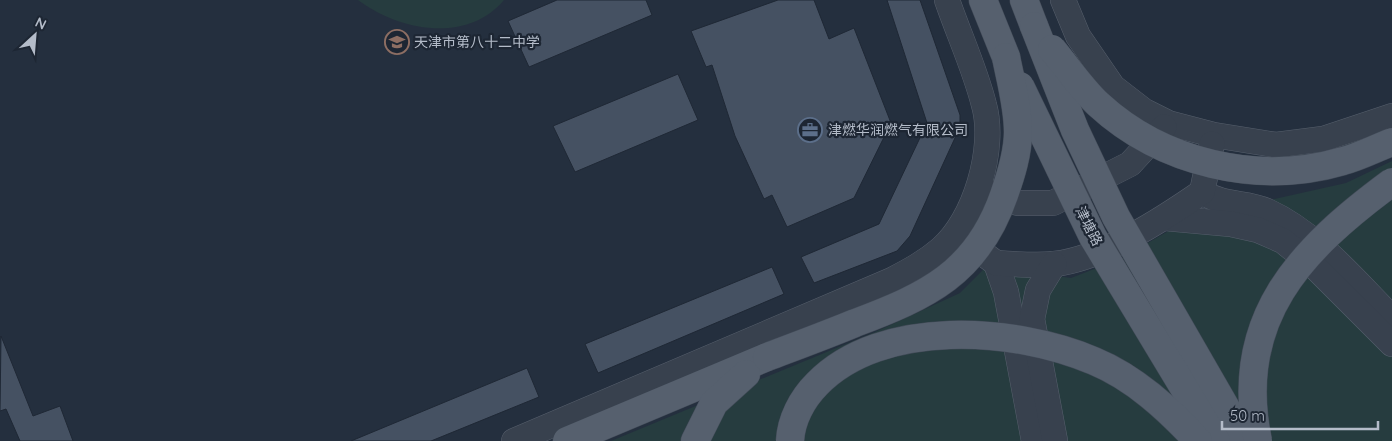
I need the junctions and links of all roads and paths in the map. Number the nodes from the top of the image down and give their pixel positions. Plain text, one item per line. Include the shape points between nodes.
1 (947, 0) edge
2 (983, 0) edge
3 (1024, 0) edge
4 (1064, 0) edge
5 (1034, 26) junction
6 (1006, 57) junction
7 (1392, 116) edge
8 (1168, 124) junction
9 (1214, 135) junction
10 (1392, 142) edge
11 (1392, 182) edge
12 (978, 189) junction
13 (1202, 192) junction
14 (1165, 218) junction
15 (954, 234) junction
16 (996, 263) junction
17 (1054, 264) junction
18 (1392, 318) edge
19 (1392, 344) edge
20 (767, 357) junction
21 (514, 441) edge
22 (567, 441) edge
23 (695, 441) edge
24 (790, 441) edge
25 (1034, 441) edge
26 (1056, 441) edge
27 (1198, 441) edge
28 (1216, 441) edge
29 (1245, 441) edge
30 (1258, 441) edge

1 - 12 street via 985,106 987,151
2 - 6 main road, 津塘路
3 - 5 main road, 津塘路
4 - 8 street via 1078,36 1113,86
5 - 10 main road, bridge via 1098,104 1170,152 1207,164 1251,170 1291,170 1342,162
5 - 29 main road, 津塘路, bridge via 1075,130 1116,217
6 - 20 main road, bridge via 1018,133 1015,158 1002,203 973,252 956,271 916,299
6 - 28 main road, 津塘路, bridge via 1093,237
7 - 9 street via 1323,139 1276,145
8 - 9 street
8 - 12 street via 1130,164 1053,203 1018,203
9 - 13 street
11 - 30 main road, bridge via 1333,228 1282,286 1258,344 1252,407
12 - 15 street
13 - 14 street
13 - 18 street via 1216,201 1265,210 1302,233 1330,256
14 - 17 street via 1084,259
14 - 19 street via 1231,224 1258,230 1283,241 1316,267
15 - 16 street
15 - 21 street via 926,260 892,280
16 - 17 street
16 - 25 street via 1006,292
17 - 26 street via 1038,290 1032,319
20 - 22 main road
20 - 23 main road via 724,392 707,414
24 - 27 main road, bridge via 798,411 808,393 839,364 906,340 970,336 1031,342 1094,361 1124,376 1149,394

